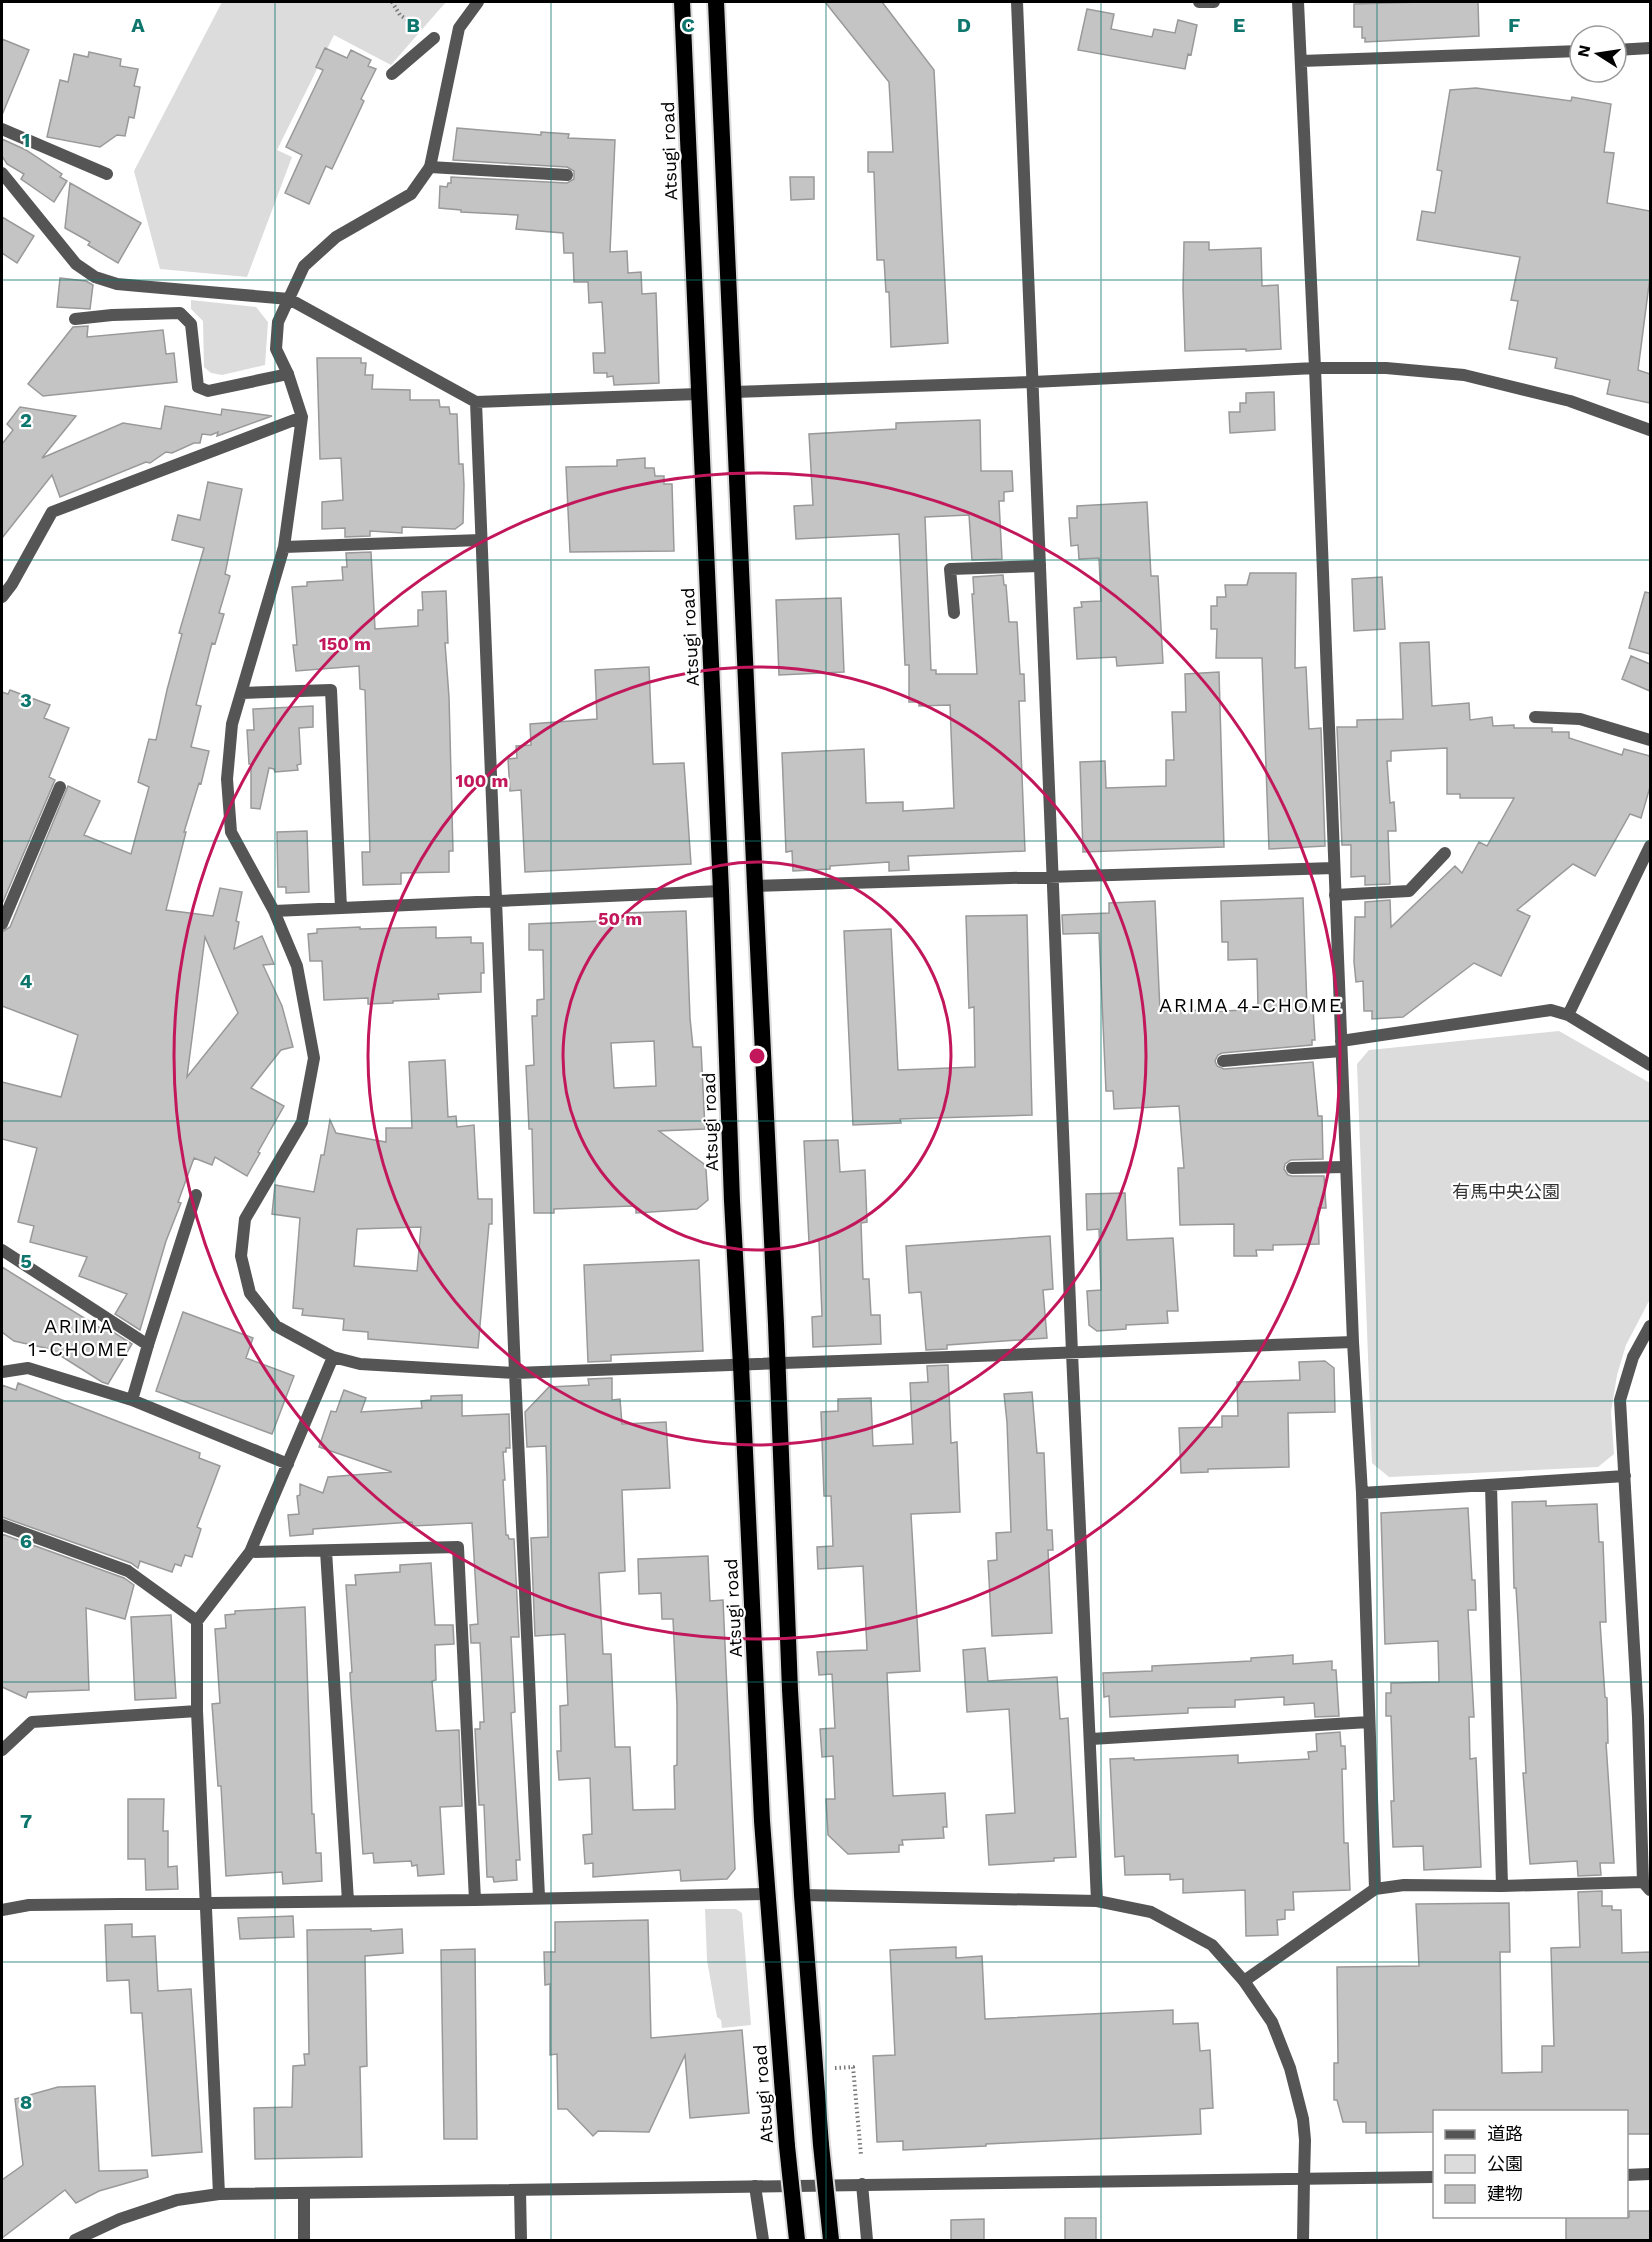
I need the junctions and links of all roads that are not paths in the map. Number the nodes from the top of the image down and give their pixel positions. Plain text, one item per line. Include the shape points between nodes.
1 (478, 2) edge
2 (682, 2) edge
3 (716, 2) edge
4 (1017, 2) edge
5 (1198, 2) edge
6 (1214, 2) edge
7 (1298, 2) edge
8 (434, 38) road end
9 (1650, 48) edge
10 (1628, 49) edge
11 (1568, 51) edge
12 (1301, 61) junction
13 (392, 74) dead end
14 (2, 129) edge
15 (430, 167) junction
16 (2, 173) edge
17 (107, 174) dead end
18 (567, 175) dead end
19 (290, 298) junction
20 (75, 319) dead end
21 (1315, 368) junction
22 (288, 374) junction
23 (1033, 382) junction
24 (733, 392) junction
25 (698, 394) junction
26 (476, 402) junction
27 (302, 417) junction
28 (1650, 430) edge
29 (481, 540) junction
30 (284, 547) junction
31 (1040, 566) junction
32 (2, 597) edge
33 (954, 613) dead end
34 (241, 693) junction
35 (1535, 717) dead end
36 (1650, 740) edge
37 (60, 787) dead end
38 (1650, 846) edge
39 (1445, 853) dead end
40 (1334, 868) junction
41 (1053, 877) junction
42 (755, 886) junction
43 (2, 890) edge
44 (722, 891) junction
45 (14, 894) junction
46 (1335, 895) junction
47 (497, 902) junction
48 (341, 908) junction
49 (274, 911) junction
50 (2, 924) edge
51 (1568, 1015) junction
52 (1341, 1046) junction
53 (1223, 1061) dead end
54 (1650, 1065) edge
55 (1346, 1167) junction
56 (1292, 1168) dead end
57 (196, 1195) dead end
58 (2, 1250) edge
59 (1650, 1326) edge
60 (1353, 1342) junction
61 (148, 1345) junction
62 (1072, 1353) junction
63 (333, 1357) junction
64 (778, 1364) junction
65 (741, 1365) junction
66 (2, 1372) edge
67 (515, 1373) junction
68 (132, 1400) junction
69 (288, 1464) junction
70 (1625, 1476) junction
71 (1491, 1485) junction
72 (1362, 1493) junction
73 (2, 1525) edge
74 (326, 1551) junction
75 (250, 1552) junction
76 (197, 1621) junction
77 (197, 1711) junction
78 (1369, 1722) junction
79 (1091, 1739) junction
80 (2, 1750) edge
81 (1502, 1886) junction
82 (1646, 1886) edge
83 (1375, 1889) junction
84 (767, 1894) junction
85 (802, 1895) junction
86 (539, 1897) junction
87 (475, 1900) junction
88 (348, 1901) junction
89 (1097, 1901) junction
90 (206, 1903) junction
91 (2, 1910) edge
92 (1244, 1981) junction
93 (1650, 2174) edge
94 (1628, 2175) edge
95 (1433, 2177) edge
96 (1304, 2179) junction
97 (862, 2184) junction
98 (755, 2186) junction
99 (520, 2190) junction
100 (304, 2193) junction
101 (219, 2194) junction
102 (75, 2241) edge
103 (304, 2241) edge
104 (521, 2241) edge
105 (763, 2241) edge
106 (797, 2241) edge
107 (831, 2241) edge
108 (867, 2241) edge
109 (1302, 2241) edge

1 - 15 street via 459,27
2 - 25 highway, Atsugi road
3 - 24 highway
4 - 23 street
5 - 6 street
7 - 12 street
8 - 13 street
9 - 10 street
11 - 12 street
12 - 21 street
14 - 17 street
15 - 18 street
15 - 19 street via 411,194 336,237 304,266
16 - 19 street via 76,264 95,277 117,284
19 - 22 street via 278,322 276,349
19 - 26 street
20 - 22 street via 180,313 191,324 198,387 208,391
21 - 23 street
21 - 28 street via 1386,368 1464,375 1570,401
21 - 40 street
22 - 27 street
23 - 24 street
23 - 31 street
24 - 42 highway
25 - 26 street
25 - 44 highway, Atsugi road
26 - 29 street
27 - 30 street
27 - 32 street via 52,512
29 - 30 street
29 - 47 street
30 - 34 street
31 - 33 street via 950,569
31 - 41 street
34 - 48 street via 331,690
34 - 49 street via 232,724 227,778 231,832
35 - 36 street via 1580,719
37 - 45 street
38 - 51 street
39 - 46 street via 1409,891
40 - 41 street
40 - 46 street
41 - 42 street
41 - 62 street
42 - 64 highway
43 - 45 street
44 - 47 street
44 - 65 highway, Atsugi road
45 - 50 street
46 - 52 street
47 - 48 street
47 - 67 street
48 - 49 street
49 - 63 street via 297,966 314,1058 302,1122 245,1219 241,1257 250,1293 276,1326
51 - 52 street via 1551,1010
51 - 54 street
52 - 53 street
52 - 55 street
55 - 56 street
55 - 60 street
57 - 61 street
58 - 61 street
59 - 70 street via 1633,1357 1620,1400
60 - 62 street
60 - 72 street
61 - 68 street
62 - 64 street
62 - 79 street
63 - 67 street via 360,1364
63 - 69 street
64 - 65 street
64 - 85 highway
65 - 67 street
65 - 84 highway, Atsugi road
66 - 68 street via 28,1368
67 - 86 street
68 - 69 street
69 - 75 street
70 - 71 street
70 - 82 street
71 - 72 street
71 - 81 street
72 - 78 street
73 - 76 street via 128,1571
74 - 75 street
74 - 87 street via 458,1547
74 - 88 street
75 - 76 street
76 - 77 street
77 - 80 street via 32,1722
77 - 90 street
78 - 79 street
78 - 83 street
79 - 89 street
81 - 82 street
81 - 83 street via 1404,1885
83 - 92 street
84 - 86 street
84 - 106 highway, Atsugi road, bridge
85 - 89 street
85 - 107 highway, bridge
86 - 87 street
87 - 88 street
88 - 90 street
89 - 92 street via 1151,1912 1212,1945
90 - 91 street via 29,1905
90 - 101 street
92 - 96 street via 1272,2022 1290,2068 1303,2119
93 - 94 street
95 - 96 street
96 - 97 street
96 - 109 street
97 - 98 street
97 - 108 street
98 - 99 street
98 - 105 street
99 - 100 street
99 - 104 street
100 - 101 street
100 - 103 street
101 - 102 street via 177,2200

